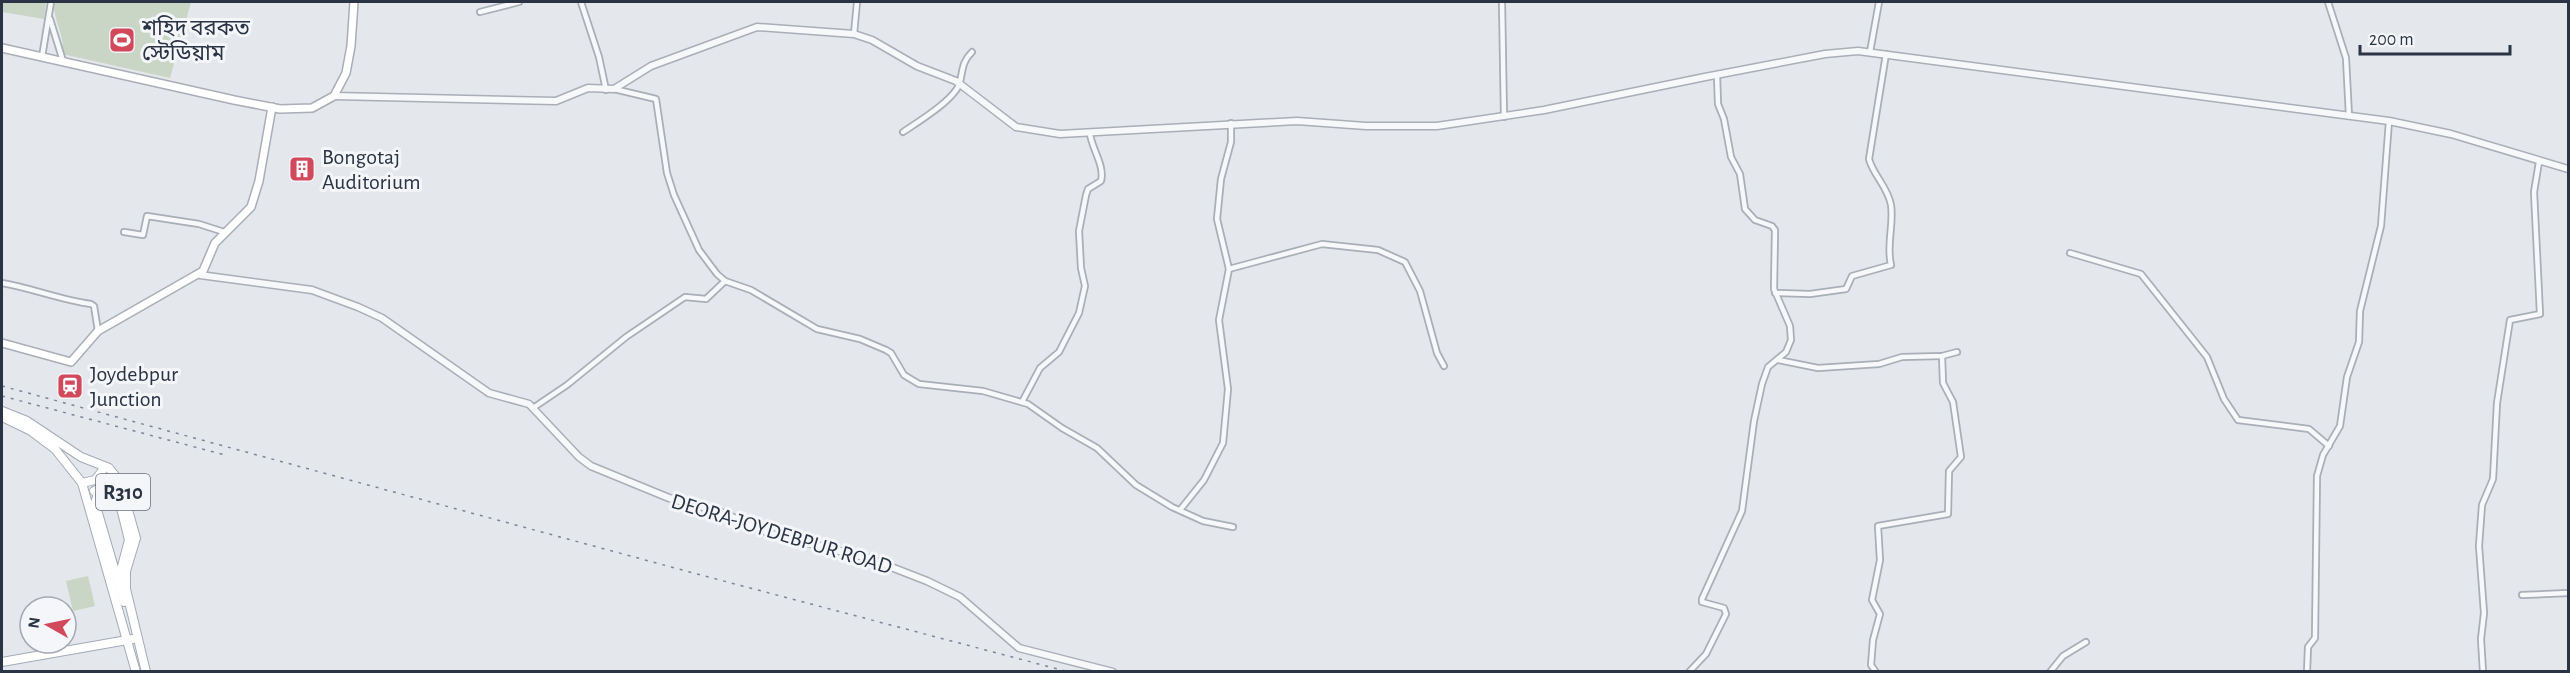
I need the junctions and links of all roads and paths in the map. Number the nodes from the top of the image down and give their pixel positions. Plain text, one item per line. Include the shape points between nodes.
1 (51, 2) edge
2 (354, 2) edge
3 (519, 2) edge
4 (581, 2) edge
5 (857, 2) edge
6 (1502, 2) edge
7 (1879, 2) edge
8 (2328, 2) edge
9 (480, 12) dead end
10 (49, 16) junction
11 (854, 34) junction
12 (2, 48) edge
13 (972, 52) dead end
14 (1870, 52) junction
15 (1886, 54) junction
16 (42, 57) junction
17 (63, 61) junction
18 (1717, 75) junction
19 (960, 84) junction
20 (615, 89) junction
21 (606, 90) junction
22 (334, 96) junction
23 (272, 107) junction
24 (2349, 116) junction
25 (1504, 117) junction
26 (2389, 121) junction
27 (1231, 123) junction
28 (903, 132) dead end
29 (1090, 134) junction
30 (2538, 162) junction
31 (2568, 169) edge
32 (124, 232) dead end
33 (224, 232) junction
34 (2070, 253) dead end
35 (1229, 269) junction
36 (200, 275) junction
37 (725, 281) junction
38 (2, 283) edge
39 (1775, 293) junction
40 (98, 331) junction
41 (2, 343) edge
42 (1957, 352) dead end
43 (1941, 356) junction
44 (1779, 360) junction
45 (1444, 366) dead end
46 (1023, 402) junction
47 (533, 408) junction
48 (2, 411) edge
49 (2, 417) edge
50 (2329, 446) junction
51 (102, 466) junction
52 (82, 483) junction
53 (123, 491) junction
54 (89, 504) junction
55 (1180, 510) junction
56 (1233, 527) dead end
57 (128, 546) junction
58 (108, 547) junction
59 (118, 581) junction
60 (2568, 593) edge
61 (2522, 595) dead end
62 (133, 639) junction
63 (2086, 642) dead end
64 (2, 663) edge
65 (136, 672) edge
66 (144, 672) edge
67 (1113, 672) edge
68 (1689, 672) edge
69 (1876, 672) edge
70 (2050, 672) edge
71 (2307, 672) edge
72 (2483, 672) edge

1 - 10 street
2 - 22 main road via 348,64
3 - 9 street
4 - 21 street
5 - 11 street
6 - 25 street
7 - 14 street
8 - 24 street via 2346,58
10 - 16 street
10 - 17 street
11 - 19 street
11 - 20 street via 757,27 651,66
12 - 16 main road
13 - 19 street via 961,69
14 - 15 street
14 - 18 street via 1833,53
15 - 24 street
15 - 39 street via 1869,159 1892,206 1888,256 1891,265 1852,276 1846,289
16 - 17 main road
17 - 23 main road
18 - 25 street
18 - 39 street via 1718,104 1731,157 1740,174 1741,199 1755,220 1775,230
19 - 28 street via 940,108
19 - 29 street via 1016,127
20 - 21 street
20 - 37 street via 656,99 667,173 681,214 699,250
21 - 22 street via 588,88 556,101
22 - 23 main road via 312,108
23 - 33 main road via 256,194 244,216
24 - 26 street
25 - 27 street via 1437,126
26 - 30 street via 2451,134
26 - 50 street via 2381,226 2360,310 2359,342 2347,376 2344,413
27 - 29 street
27 - 35 street via 1217,219
29 - 46 street via 1103,172 1101,181 1088,189 1079,231 1085,286 1079,313 1059,352 1040,368
30 - 31 street
30 - 72 street via 2534,192 2540,314 2510,320 2497,403 2493,479 2482,506 2479,546
32 - 33 street via 143,235 147,216
33 - 36 main road via 210,249
34 - 50 street via 2141,274 2207,357 2224,399 2238,420 2308,429
35 - 45 street via 1322,244 1378,250 1405,262 1420,291
35 - 55 street via 1219,320 1228,388 1223,443 1203,480
36 - 40 main road
36 - 47 street, DEORA-JOYDEBPUR ROAD via 290,286 346,302 382,318 494,395 519,400
37 - 46 street via 751,290 817,329 886,350 904,375 919,384 983,391
37 - 47 street via 706,299 685,297
38 - 40 street via 91,304
39 - 44 street via 1790,326 1791,340
40 - 41 main road via 70,362
42 - 43 street
43 - 44 street via 1818,368
43 - 69 street via 1943,383 1953,402 1961,457 1949,471 1948,514 1878,526 1880,560 1872,600 1880,614 1871,665
44 - 68 street via 1768,367 1762,384 1742,511 1702,599 1724,608 1726,614 1706,654
46 - 55 street via 1097,448 1136,485
47 - 67 street, DEORA-JOYDEBPUR ROAD via 579,457 597,469 771,534 868,558 927,581 960,597 1024,651
48 - 51 main road, R310 via 27,421
49 - 52 main road, R310 via 31,431 55,449
50 - 71 street via 2317,476 2315,638 2308,647
51 - 52 main road via 103,471 95,480
51 - 53 main road, R310 via 114,473
52 - 54 main road, R310
53 - 54 main road via 112,485 101,486
53 - 62 main road, R310 via 136,538 125,579
54 - 62 main road, R310
55 - 56 street
57 - 58 main road via 117,550
57 - 58 main road via 129,534 118,496 103,491 95,503
57 - 59 main road
58 - 59 main road
59 - 62 main road
60 - 61 street
62 - 64 main road
62 - 65 main road, R310
62 - 66 main road, R310
63 - 70 street via 2063,656

